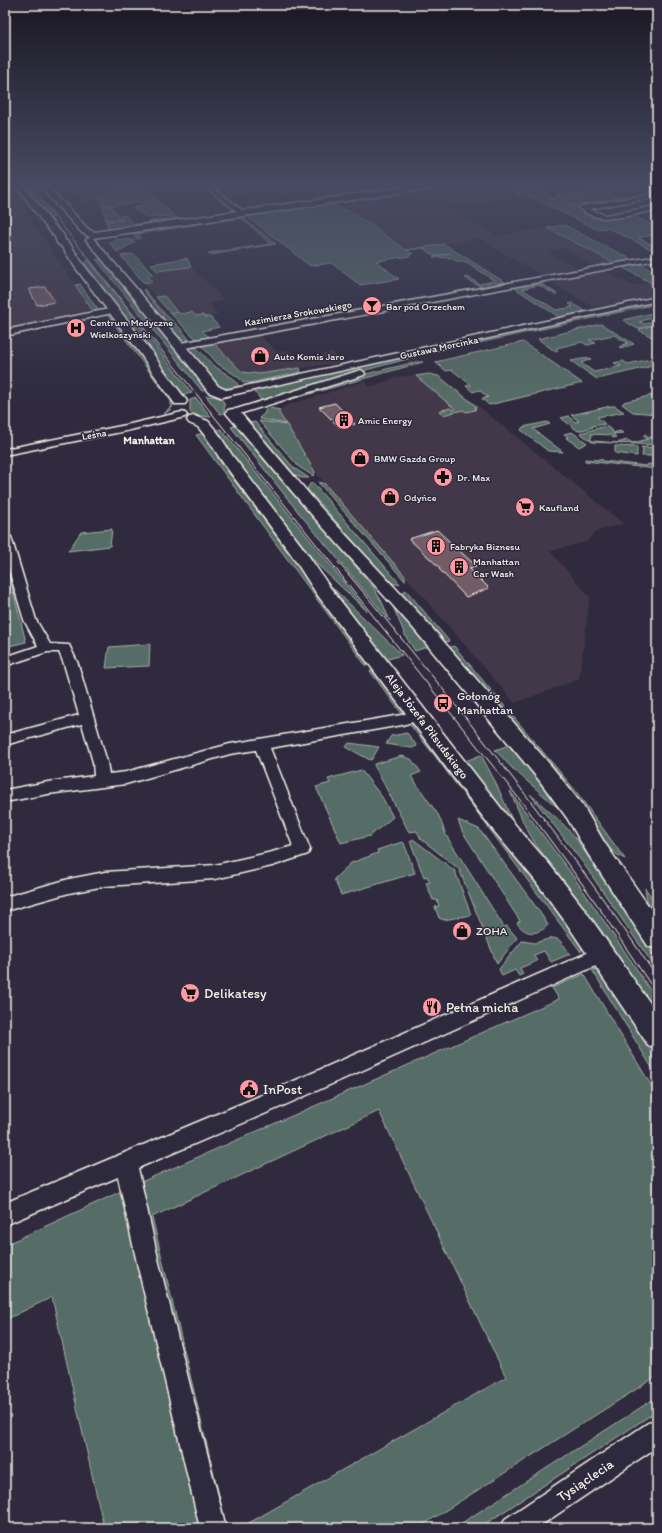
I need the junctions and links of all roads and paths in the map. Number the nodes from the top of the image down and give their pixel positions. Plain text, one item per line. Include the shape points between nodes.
1 (73, 256) edge
2 (101, 256) edge
3 (657, 258) edge
4 (657, 299) edge
5 (657, 306) edge
6 (114, 310) junction
7 (5, 333) edge
8 (180, 346) junction
9 (420, 355) junction
10 (221, 394) junction
11 (190, 405) junction
12 (233, 413) junction
13 (5, 452) edge
14 (5, 538) edge
15 (46, 648) junction
16 (5, 662) edge
17 (418, 715) junction
18 (87, 718) junction
19 (5, 740) edge
20 (261, 744) junction
21 (102, 780) junction
22 (5, 796) edge
23 (5, 904) edge
24 (657, 938) edge
25 (602, 954) junction
26 (657, 1036) edge
27 (126, 1164) junction
28 (5, 1214) edge
29 (657, 1432) edge
30 (213, 1528) edge
31 (514, 1528) edge

1 - 6 street, Aleja Józefa Piłsudskiego
2 - 8 street
3 - 8 street, Kazimierza Srokowskiego
4 - 9 street, Gustawa Morcinka
5 - 9 street, Gustawa Morcinka
6 - 7 street
6 - 11 street, Aleja Józefa Piłsudskiego
8 - 10 street via 213,389
9 - 10 street, Gustawa Morcinka
9 - 12 street, Gustawa Morcinka
10 - 11 street
10 - 12 street via 229,396 234,401 236,406
11 - 12 street via 218,418
11 - 13 street, Leśna via 126,428
11 - 17 street, Aleja Józefa Piłsudskiego via 322,588
12 - 24 street via 316,511 419,624 546,774 575,812 596,848
14 - 15 street via 30,620
15 - 16 street
15 - 18 street via 64,648
17 - 20 street via 402,720
17 - 25 street, Aleja Józefa Piłsudskiego via 497,819 542,872
18 - 19 street
18 - 21 street via 100,762
20 - 21 street via 221,751 147,773
20 - 23 street via 302,849 272,859 215,872 105,879
21 - 22 street
25 - 26 street, Aleja Józefa Piłsudskiego
25 - 27 street
27 - 28 street
27 - 30 street
29 - 31 street, Tysiąclecia

